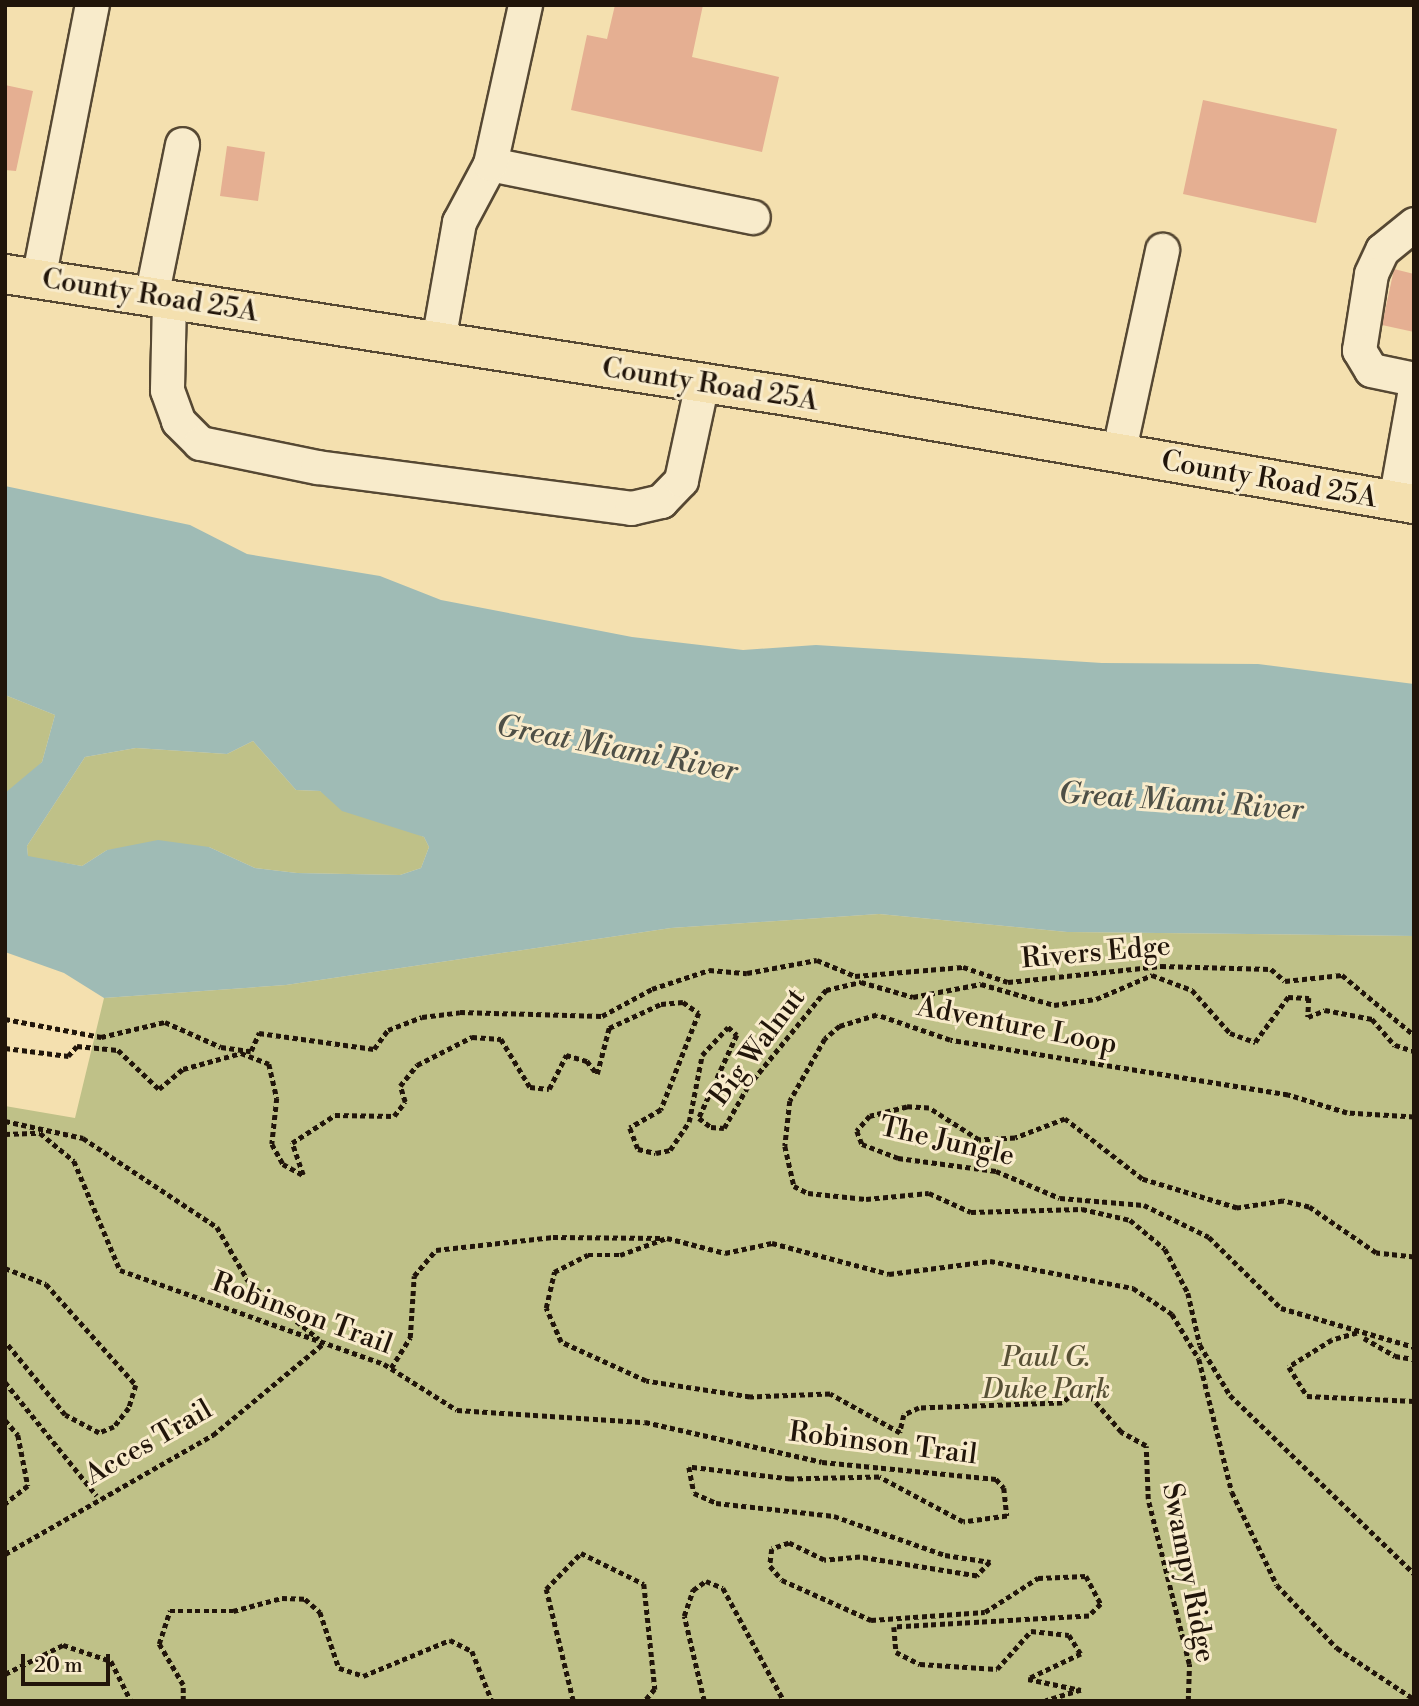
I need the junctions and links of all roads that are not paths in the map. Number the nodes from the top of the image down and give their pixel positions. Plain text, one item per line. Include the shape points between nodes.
1 (92, 5) edge
2 (525, 5) edge
3 (182, 144) dead end
4 (490, 164) junction
5 (753, 217) dead end
6 (1414, 224) edge
7 (1162, 250) dead end
8 (22, 276) edge
9 (160, 298) junction
10 (438, 341) junction
11 (1414, 379) edge
12 (702, 383) junction
13 (1414, 394) edge
14 (1118, 454) junction
15 (1404, 503) edge

1 - 8 lane
2 - 4 lane
3 - 9 lane
4 - 5 lane
4 - 10 lane via 458,222
6 - 11 lane via 1382,250 1371,274 1359,350 1371,370
7 - 14 lane
8 - 9 main road, County Road 25A
9 - 10 main road, County Road 25A
9 - 12 lane via 167,390 178,421 200,443 304,465 631,508 661,501 681,480
10 - 12 main road, County Road 25A
12 - 14 main road, County Road 25A
13 - 15 lane
14 - 15 main road, County Road 25A

